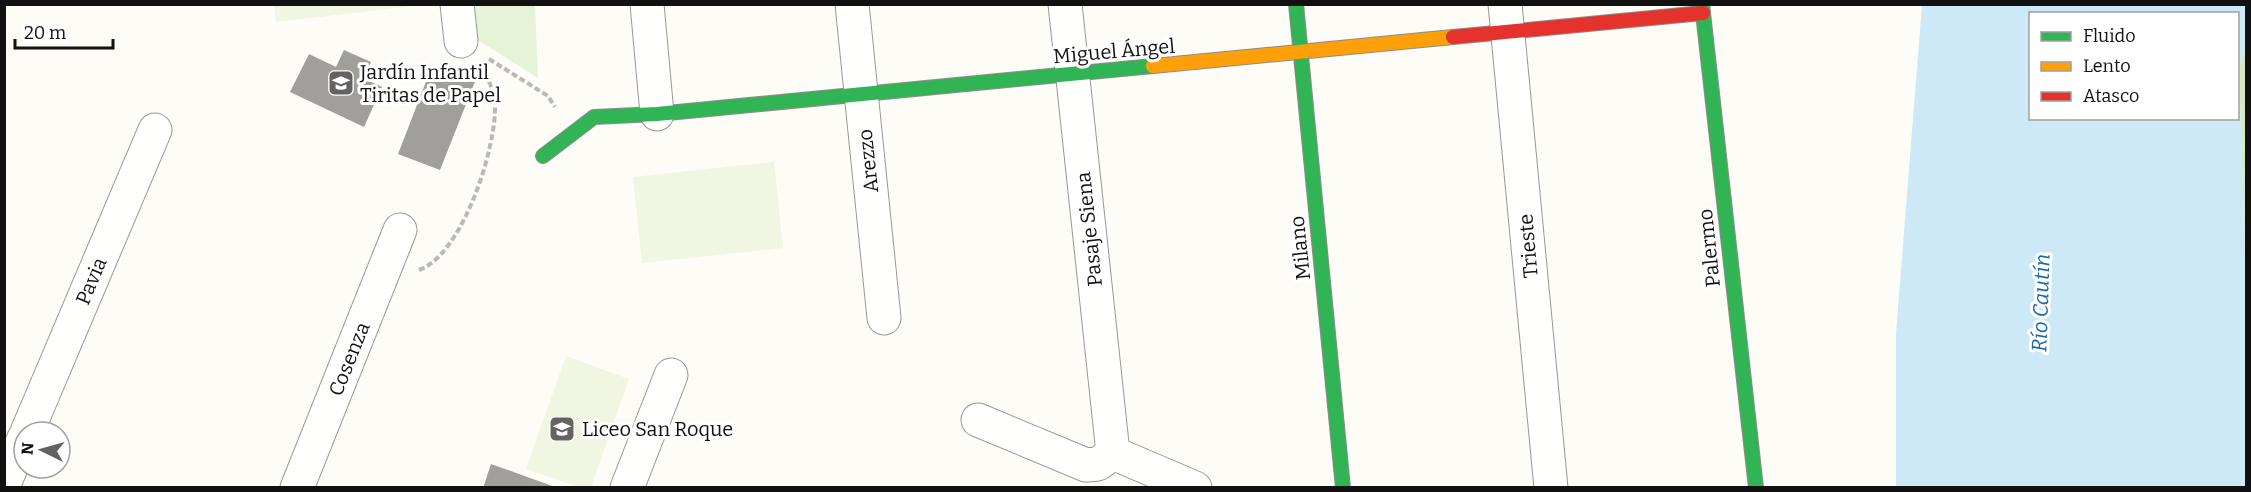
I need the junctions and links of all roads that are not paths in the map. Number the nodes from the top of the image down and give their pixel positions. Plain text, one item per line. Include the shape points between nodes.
1 (457, 4) edge
2 (647, 4) edge
3 (852, 4) edge
4 (1065, 4) edge
5 (1296, 4) edge
6 (1702, 9) edge
7 (1506, 18) edge
8 (460, 41) road end
9 (1300, 52) junction
10 (1072, 74) junction
11 (861, 94) junction
12 (657, 114) junction
13 (155, 130) dead end
14 (543, 156) dead end
15 (400, 230) dead end
16 (884, 318) dead end
17 (671, 375) dead end
18 (32, 420) edge
19 (978, 420) dead end
20 (1113, 453) junction
21 (12, 466) edge
22 (4, 484) edge
23 (297, 488) edge
24 (627, 488) edge
25 (1195, 488) edge
26 (1343, 488) edge
27 (1551, 488) edge
28 (1756, 488) edge

1 - 8 street
2 - 12 street
3 - 11 street, Arezzo
4 - 10 street, Pasaje Siena
5 - 9 street, Milano
6 - 7 street, Miguel Ángel
6 - 28 street, Palermo
7 - 9 street, Miguel Ángel
7 - 27 street, Trieste
9 - 10 street, Miguel Ángel
9 - 26 street, Milano
10 - 11 street, Miguel Ángel
10 - 20 street, Pasaje Siena
11 - 12 street, Miguel Ángel
11 - 16 street, Arezzo
12 - 14 street, Miguel Ángel via 594,117
13 - 18 street, Pavia
15 - 23 street, Cosenza
17 - 24 street
19 - 20 street via 1086,465 1098,464
20 - 25 street
21 - 22 street

